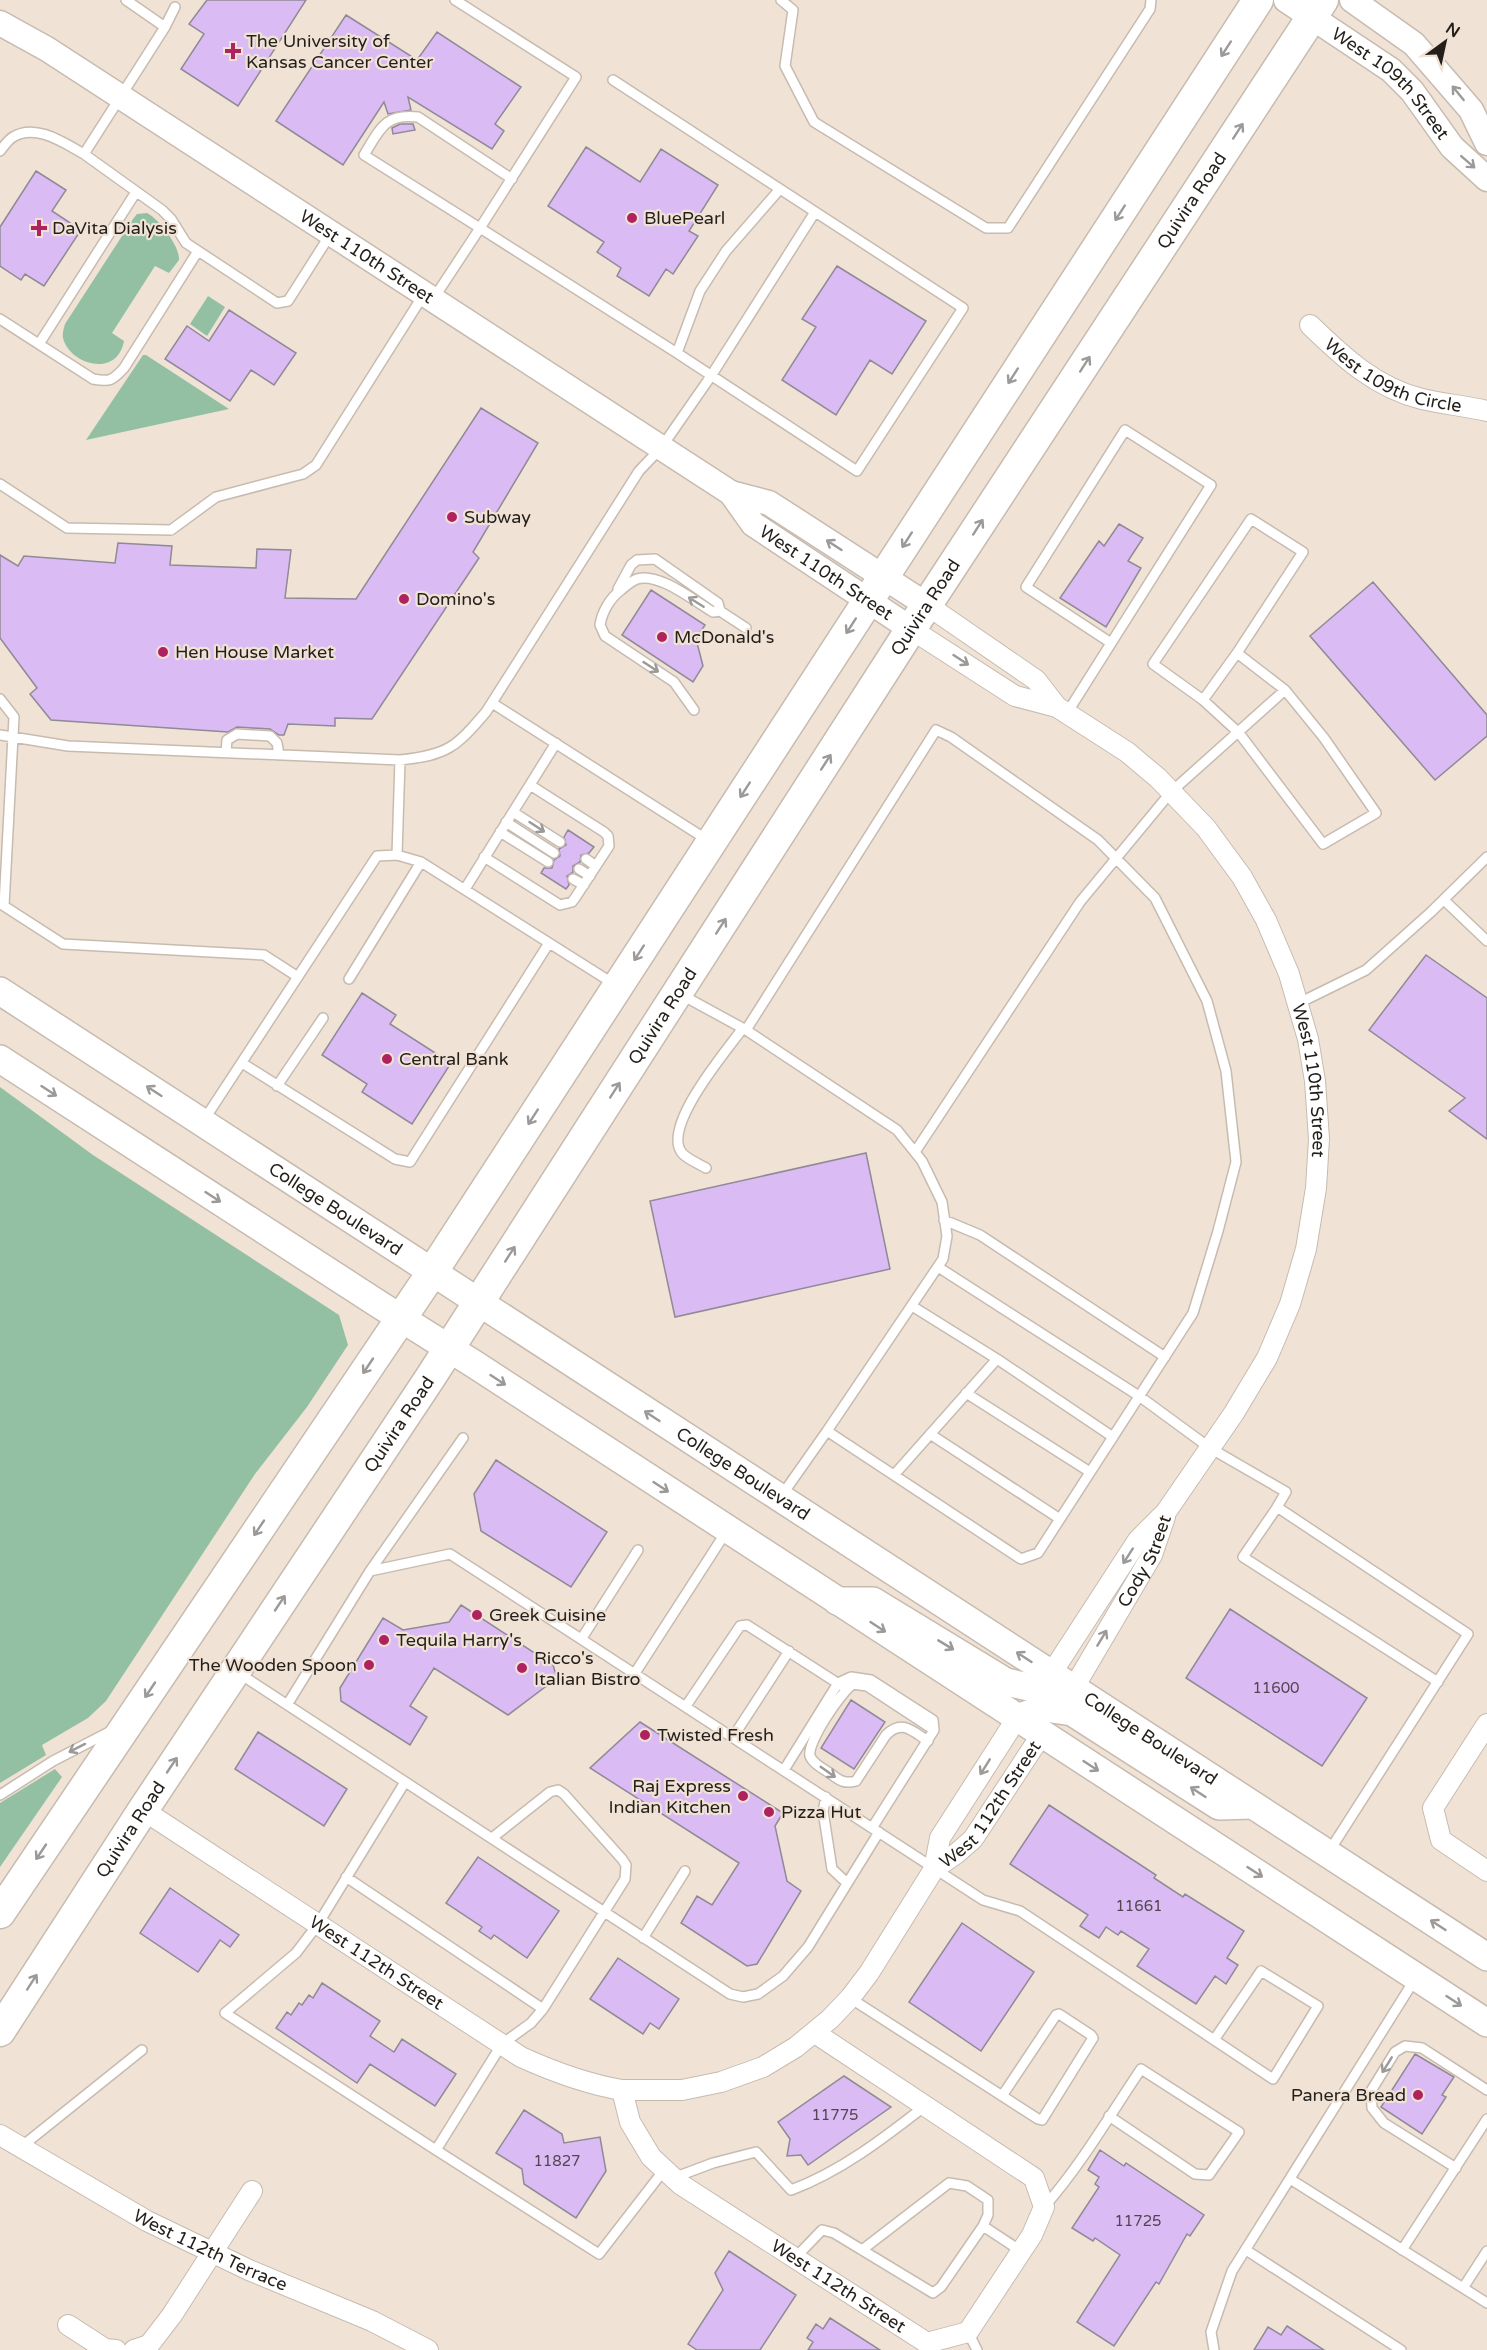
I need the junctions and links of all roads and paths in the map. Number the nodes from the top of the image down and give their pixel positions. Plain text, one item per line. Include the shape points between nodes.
1 (126, 0) edge
2 (454, 0) edge
3 (781, 0) edge
4 (1150, 0) edge
5 (1258, 0) edge
6 (1286, 0) edge
7 (1352, 0) edge
8 (175, 7) dead end
9 (1318, 9) edge
10 (0, 23) edge
11 (165, 27) junction
12 (1414, 44) junction
13 (1391, 69) junction
14 (613, 80) dead end
15 (121, 97) junction
16 (1487, 143) edge
17 (0, 151) edge
18 (84, 154) junction
19 (512, 178) junction
20 (1487, 178) edge
21 (780, 189) junction
22 (136, 192) junction
23 (815, 212) junction
24 (480, 228) junction
25 (331, 234) junction
26 (198, 251) junction
27 (428, 297) junction
28 (0, 320) edge
29 (1310, 326) dead end
30 (39, 344) junction
31 (676, 353) junction
32 (711, 376) junction
33 (1487, 411) edge
34 (661, 448) junction
35 (0, 484) edge
36 (876, 589) junction
37 (615, 594) junction
38 (720, 611) junction
39 (919, 617) junction
40 (746, 628) dead end
41 (1112, 643) junction
42 (1237, 653) junction
43 (1285, 690) junction
44 (0, 699) edge
45 (1203, 700) junction
46 (492, 703) junction
47 (694, 710) dead end
48 (1062, 710) junction
49 (1239, 733) junction
50 (0, 735) edge
51 (13, 739) junction
52 (556, 743) junction
53 (226, 752) junction
54 (279, 754) junction
55 (400, 760) junction
56 (530, 784) junction
57 (1171, 792) junction
58 (513, 812) junction
59 (506, 822) junction
60 (500, 832) junction
61 (711, 842) junction
62 (560, 843) dead end
63 (554, 853) dead end
64 (397, 855) junction
65 (1487, 857) edge
66 (484, 858) junction
67 (1116, 858) junction
68 (586, 859) dead end
69 (421, 862) junction
70 (548, 862) dead end
71 (596, 866) junction
72 (579, 869) dead end
73 (590, 876) junction
74 (573, 879) dead end
75 (584, 885) junction
76 (465, 889) junction
77 (1444, 900) junction
78 (2, 906) edge
79 (1487, 941) edge
80 (549, 943) junction
81 (298, 977) junction
82 (349, 979) dead end
83 (618, 986) junction
84 (0, 991) edge
85 (678, 993) junction
86 (1297, 1004) junction
87 (323, 1018) dead end
88 (744, 1029) junction
89 (0, 1059) edge
90 (242, 1063) junction
91 (277, 1086) junction
92 (203, 1122) junction
93 (915, 1152) junction
94 (706, 1168) dead end
95 (944, 1220) junction
96 (938, 1267) junction
97 (433, 1271) junction
98 (478, 1303) junction
99 (912, 1306) junction
100 (400, 1317) junction
101 (449, 1348) junction
102 (1165, 1357) junction
103 (997, 1359) junction
104 (966, 1393) junction
105 (1139, 1396) junction
106 (827, 1431) junction
107 (930, 1434) junction
108 (1113, 1437) junction
109 (463, 1438) dead end
110 (1210, 1448) junction
111 (1090, 1472) junction
112 (894, 1475) junction
113 (780, 1498) junction
114 (1278, 1506) junction
115 (1166, 1512) joint
116 (1060, 1519) junction
117 (727, 1530) junction
118 (638, 1550) dead end
119 (370, 1571) junction
120 (837, 1601) junction
121 (582, 1638) junction
122 (789, 1651) junction
123 (235, 1671) junction
124 (635, 1673) junction
125 (1062, 1682) junction
126 (1438, 1682) junction
127 (842, 1686) junction
128 (287, 1705) junction
129 (686, 1706) junction
130 (1017, 1718) junction
131 (129, 1722) junction
132 (1487, 1724) edge
133 (1042, 1734) junction
134 (733, 1737) junction
135 (928, 1741) junction
136 (784, 1770) junction
137 (405, 1782) junction
138 (0, 1795) edge
139 (826, 1797) junction
140 (1252, 1805) junction
141 (143, 1810) junction
142 (876, 1830) junction
143 (492, 1838) junction
144 (1328, 1854) junction
145 (934, 1869) junction
146 (686, 1871) dead end
147 (1487, 1871) edge
148 (346, 1877) junction
149 (847, 1883) junction
150 (0, 1913) edge
151 (605, 1914) junction
152 (318, 1924) junction
153 (643, 1938) junction
154 (1487, 1957) edge
155 (1416, 1977) junction
156 (850, 1998) junction
157 (543, 2009) junction
158 (1487, 2023) edge
159 (0, 2031) edge
160 (814, 2033) junction
161 (1214, 2040) junction
162 (502, 2044) junction
163 (142, 2050) dead end
164 (622, 2090) junction
165 (1487, 2090) edge
166 (1002, 2096) junction
167 (925, 2106) junction
168 (1109, 2116) junction
169 (1487, 2120) edge
170 (0, 2134) edge
171 (21, 2147) junction
172 (436, 2150) junction
173 (1456, 2169) junction
174 (669, 2174) junction
175 (1290, 2179) junction
176 (252, 2191) dead end
177 (1044, 2207) junction
178 (983, 2226) junction
179 (862, 2250) junction
180 (1246, 2250) junction
181 (1402, 2250) junction
182 (1021, 2251) junction
183 (1487, 2251) edge
184 (213, 2253) junction
185 (795, 2258) junction
186 (1463, 2288) junction
187 (1487, 2303) edge
188 (68, 2325) dead end
189 (972, 2341) edge
190 (398, 2344) edge
191 (944, 2344) edge
192 (116, 2350) edge
193 (134, 2350) edge
194 (428, 2350) edge
195 (1214, 2350) edge
196 (1401, 2350) edge

1 - 11 lane
2 - 19 lane via 576,77
3 - 4 lane via 793,10 785,66 814,122 986,228 1008,228 1150,9
5 -> 36 main road
6 - 9 street, West 109th Street
7 - 12 street, West 109th Street
8 - 11 lane
9 - 13 street, West 109th Street
39 -> 9 main road, Quivira Road
10 - 15 street, West 110th Street
11 - 15 lane
12 - 13 street
16 -> 12 street, West 109th Street via 1471,110
13 -> 20 street, West 109th Street via 1452,147
14 - 21 lane
15 - 18 lane
15 - 25 street, West 110th Street
17 - 18 lane via 11,137 37,133
18 - 22 lane
19 - 24 lane
19 - 24 lane via 418,117 392,118 381,126 364,155
21 - 23 lane
21 - 31 lane via 726,251 706,281
22 - 26 lane via 162,210 186,243
22 - 30 lane
23 - 32 lane
23 - 32 lane via 963,308 857,471
24 - 27 lane
24 - 31 lane
25 - 26 lane via 288,301 277,303
25 - 27 street, West 110th Street
26 - 30 lane via 124,368 113,379 93,379
27 - 34 street, West 110th Street
27 - 35 lane via 316,465 303,474 216,497 171,530 67,528
28 - 30 lane
29 - 33 street, West 109th Circle via 1344,358 1394,390
31 - 32 lane
32 - 34 lane
34 - 36 street, West 110th Street via 730,493 769,503
34 - 46 lane via 639,471
36 - 39 street, West 110th Street
36 -> 61 main road
38 -> 37 lane via 713,612 667,584 645,578 631,582
37 - 38 lane via 631,565 637,560 655,559 718,603
37 -> 47 lane via 602,615 600,626 605,636 674,682
38 - 40 lane
39 - 48 street, West 110th Street via 1036,680
39 -> 48 street, West 110th Street via 1015,696
85 -> 39 main road, Quivira Road
41 - 41 lane via 1211,485 1125,430 1026,586
41 - 48 lane
42 - 43 lane
42 - 45 lane
42 - 45 lane via 1303,552 1251,519 1153,664
43 - 49 lane
43 - 49 lane via 1376,813 1323,844
44 - 51 lane via 14,717
45 - 49 lane
46 - 52 lane
46 - 55 lane via 459,743 428,757
48 - 57 street, West 110th Street via 1127,752
49 - 57 lane
50 - 51 lane
51 - 53 lane via 68,746
51 - 78 lane
52 - 56 lane
52 - 61 lane
53 - 54 lane
53 - 54 lane via 227,740 237,734 270,736 277,743
54 - 55 lane
55 - 64 lane
56 - 58 lane
56 - 71 lane via 608,836 609,846
57 - 67 lane
57 - 86 street, West 110th Street via 1206,828 1242,877 1266,920
58 - 59 lane
58 -> 62 lane
59 - 60 lane
59 - 63 lane
60 - 66 lane
60 - 70 lane
61 -> 83 main road
64 - 69 lane
64 - 81 lane via 377,856
65 - 77 lane
66 - 75 lane via 560,905 572,902
66 - 76 lane
67 - 88 lane via 1098,840 951,736 936,730
67 - 93 lane via 1080,902
67 - 102 lane via 1155,898 1207,1001 1226,1071 1236,1162 1193,1313
68 - 71 lane
69 - 76 lane
69 - 82 lane
71 - 73 lane
72 - 73 lane
73 - 75 lane
74 - 75 lane
76 - 80 lane
77 - 79 lane
77 - 86 lane via 1366,970
78 - 81 lane via 63,944 264,955
80 - 83 lane
80 - 91 lane via 410,1162 395,1160
81 - 90 lane
83 -> 97 main road
92 -> 84 main road, College Boulevard
85 - 88 lane
98 -> 85 main road, Quivira Road
86 - 110 street, West 110th Street via 1315,1081 1319,1139 1306,1249 1290,1304 1267,1358
87 - 91 lane
88 - 93 lane via 897,1130
88 - 94 lane via 710,1073 680,1122 677,1137 682,1153
89 -> 100 main road
90 - 91 lane
90 - 92 lane
92 - 97 main road, College Boulevard
93 - 95 lane via 942,1202
95 - 96 lane via 947,1236
95 - 102 lane via 980,1235
96 - 99 lane
96 - 105 lane
97 - 98 main road, College Boulevard
97 - 100 main road
98 - 101 main road, Quivira Road
113 -> 98 main road, College Boulevard
99 - 103 lane
99 - 106 lane
100 - 101 main road
100 -> 131 main road
101 -> 117 main road
123 -> 101 main road, Quivira Road
102 - 105 lane
103 - 104 lane
103 - 108 lane
104 - 107 lane
104 - 111 lane
105 - 108 lane
105 - 110 lane
106 - 112 lane
106 - 113 lane
107 - 112 lane
107 - 116 lane
108 - 111 lane
109 - 119 lane
110 - 114 lane via 1286,1492
110 - 115 street, West 110th Street
111 - 116 lane
112 - 116 lane via 1021,1559 1038,1553
125 -> 113 main road, College Boulevard
114 - 126 lane via 1468,1634
114 - 126 lane via 1243,1557
115 - 125 street, Cody Street via 1152,1555
117 - 120 main road
117 - 124 lane
118 - 121 lane
119 - 121 lane via 450,1554
119 - 128 lane
120 -> 125 main road via 873,1601 1006,1682 1042,1690
120 -> 130 main road
121 - 124 lane
122 - 127 lane
122 - 129 lane via 747,1625 740,1626
122 - 134 lane
123 - 128 lane
141 -> 123 main road, Quivira Road
124 - 129 lane
125 - 140 main road, College Boulevard
126 - 144 lane
127 - 135 lane via 851,1677 871,1680 933,1720 934,1730
127 -> 135 lane via 810,1748 813,1762 841,1781 856,1781 892,1729 899,1726
127 - 136 lane
128 - 137 lane
129 - 134 lane
130 - 133 main road
140 -> 130 main road via 1219,1806 1072,1712 1045,1708
130 -> 145 street, West 112th Street via 940,1838
131 -> 138 lane via 52,1761
131 -> 150 main road
132 - 147 street via 1432,1808 1441,1840
133 - 145 street, West 112th Street via 973,1839
133 -> 155 main road
134 - 136 lane
135 - 142 lane
136 - 139 lane
137 - 143 lane
137 - 148 lane
139 - 142 lane
139 - 149 lane via 823,1811 832,1869
140 - 144 main road, College Boulevard
141 - 152 street, West 112th Street
159 -> 141 main road, Quivira Road
142 - 145 lane
142 - 149 lane
143 - 151 lane
143 - 151 lane via 554,1789 560,1791 626,1865 625,1879
154 -> 144 main road, College Boulevard
145 - 156 street, West 112th Street
145 - 161 lane via 983,1900 1020,1911
146 - 153 lane
148 - 152 lane
148 - 157 lane
149 - 153 lane via 808,1947 783,1976 758,1994 730,1994
151 - 153 lane
151 - 157 lane
152 - 162 street, West 112th Street
152 - 172 lane via 296,1953 225,2013
155 -> 158 main road
155 - 175 lane
156 - 160 street, West 112th Street
156 - 166 lane
157 - 162 lane
160 - 164 street, West 112th Street via 763,2067 721,2082 672,2091
160 - 167 street
161 - 161 lane via 1273,2079 1318,2006 1261,1971
162 - 164 street, West 112th Street via 558,2074
162 - 172 lane
163 - 171 lane
164 - 174 street, West 112th Street via 630,2122 651,2157
165 -> 173 lane via 1422,2048 1405,2046 1395,2052 1371,2091 1372,2108 1384,2123
166 - 166 lane via 1042,2120 1093,2038 1056,2015
167 - 174 lane via 817,2180 791,2190 756,2152
167 - 177 street via 1034,2178
168 - 168 lane via 1141,2069 1239,2132 1209,2175 1195,2174
168 - 177 lane via 1062,2187
169 - 173 lane
170 - 171 street, West 112th Terrace
171 - 184 street, West 112th Terrace via 99,2195
172 - 174 lane via 598,2254
173 - 181 lane
174 - 185 street, West 112th Street
175 - 180 lane
175 - 181 lane
176 - 184 street
177 - 182 street, West 112th Street
178 - 179 lane via 933,2294
178 - 179 lane via 988,2200 968,2186 949,2183
178 - 182 lane
179 - 185 lane via 822,2230
180 - 195 lane via 1232,2271 1211,2332
180 - 196 lane
181 - 186 lane
182 - 189 street, West 112th Street
183 - 186 lane
184 - 190 street, West 112th Terrace via 372,2320
184 - 193 street via 149,2345
185 - 191 street, West 112th Street via 927,2343
186 - 187 lane
188 - 192 street via 105,2349
189 - 191 street, West 112th Street
190 - 194 street, West 112th Terrace

